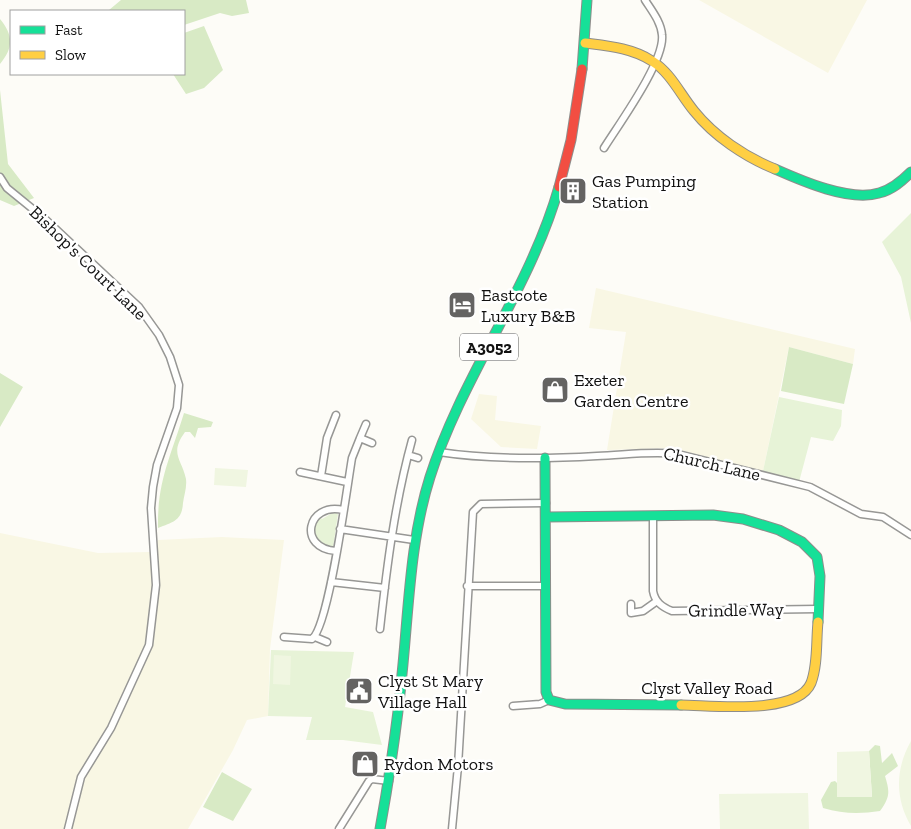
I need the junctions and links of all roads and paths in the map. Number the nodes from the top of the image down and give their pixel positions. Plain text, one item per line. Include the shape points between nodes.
1 (587, 0) edge
2 (645, 0) edge
3 (585, 43) junction
4 (656, 63) junction
5 (604, 148) dead end
6 (911, 172) edge
7 (0, 178) edge
8 (336, 415) dead end
9 (366, 424) dead end
10 (360, 438) junction
11 (412, 440) dead end
12 (372, 443) dead end
13 (439, 452) junction
14 (408, 455) junction
15 (418, 458) dead end
16 (545, 458) junction
17 (300, 472) dead end
18 (321, 476) junction
19 (347, 482) junction
20 (546, 503) junction
21 (343, 510) junction
22 (653, 516) junction
23 (547, 517) junction
24 (340, 529) junction
25 (911, 535) edge
26 (393, 536) junction
27 (414, 540) junction
28 (336, 551) junction
29 (331, 582) junction
30 (467, 586) junction
31 (546, 586) junction
32 (385, 588) junction
33 (657, 602) junction
34 (631, 604) dead end
35 (818, 609) junction
36 (380, 629) dead end
37 (284, 637) dead end
38 (315, 637) junction
39 (327, 642) dead end
40 (549, 700) junction
41 (513, 706) dead end
42 (389, 780) junction
43 (68, 829) edge
44 (340, 829) edge
45 (380, 829) edge
46 (452, 829) edge

1 - 3 street, A3052
2 - 4 street via 658,20 662,36
3 - 4 street via 629,50
3 - 13 street, A3052 via 573,131 548,220
4 - 5 street
4 - 6 street via 711,128 768,166 834,190 866,194 894,186
7 - 43 street, Bishop's Court Lane via 7,188 45,219 138,307 159,334 179,385 177,408 156,466 150,508 156,585 154,619 146,655 110,728 81,776
8 - 18 street via 327,438
9 - 10 street
10 - 12 street
10 - 19 street
11 - 14 street
13 - 16 street, Church Lane via 498,458
13 - 27 street, A3052
14 - 15 street
14 - 26 street via 399,488
16 - 20 street
16 - 25 street, Church Lane via 658,452 678,454 810,487 861,514 883,517
17 - 18 street
18 - 19 street
19 - 21 street
20 - 23 street
20 - 30 street via 476,506
21 - 24 street
21 - 28 street via 321,512 311,527 317,545
22 - 23 street, Clyst Valley Road
22 - 33 street via 653,590
22 - 35 street, Clyst Valley Road via 735,517 800,540 818,558
23 - 31 street
24 - 26 street
24 - 28 street
26 - 27 street
26 - 32 street
27 - 42 street, A3052
28 - 29 street
29 - 32 street
29 - 38 street via 329,600
30 - 31 street
30 - 46 street
31 - 40 street via 546,692
32 - 36 street
33 - 34 street via 630,615
33 - 35 street, Grindle Way via 672,611
35 - 40 street, Clyst Valley Road via 814,673 806,690 792,702 762,705 565,704
37 - 38 street
38 - 39 street
40 - 41 street, Clyst Valley Road
42 - 44 street via 369,781
42 - 45 street, A3052

